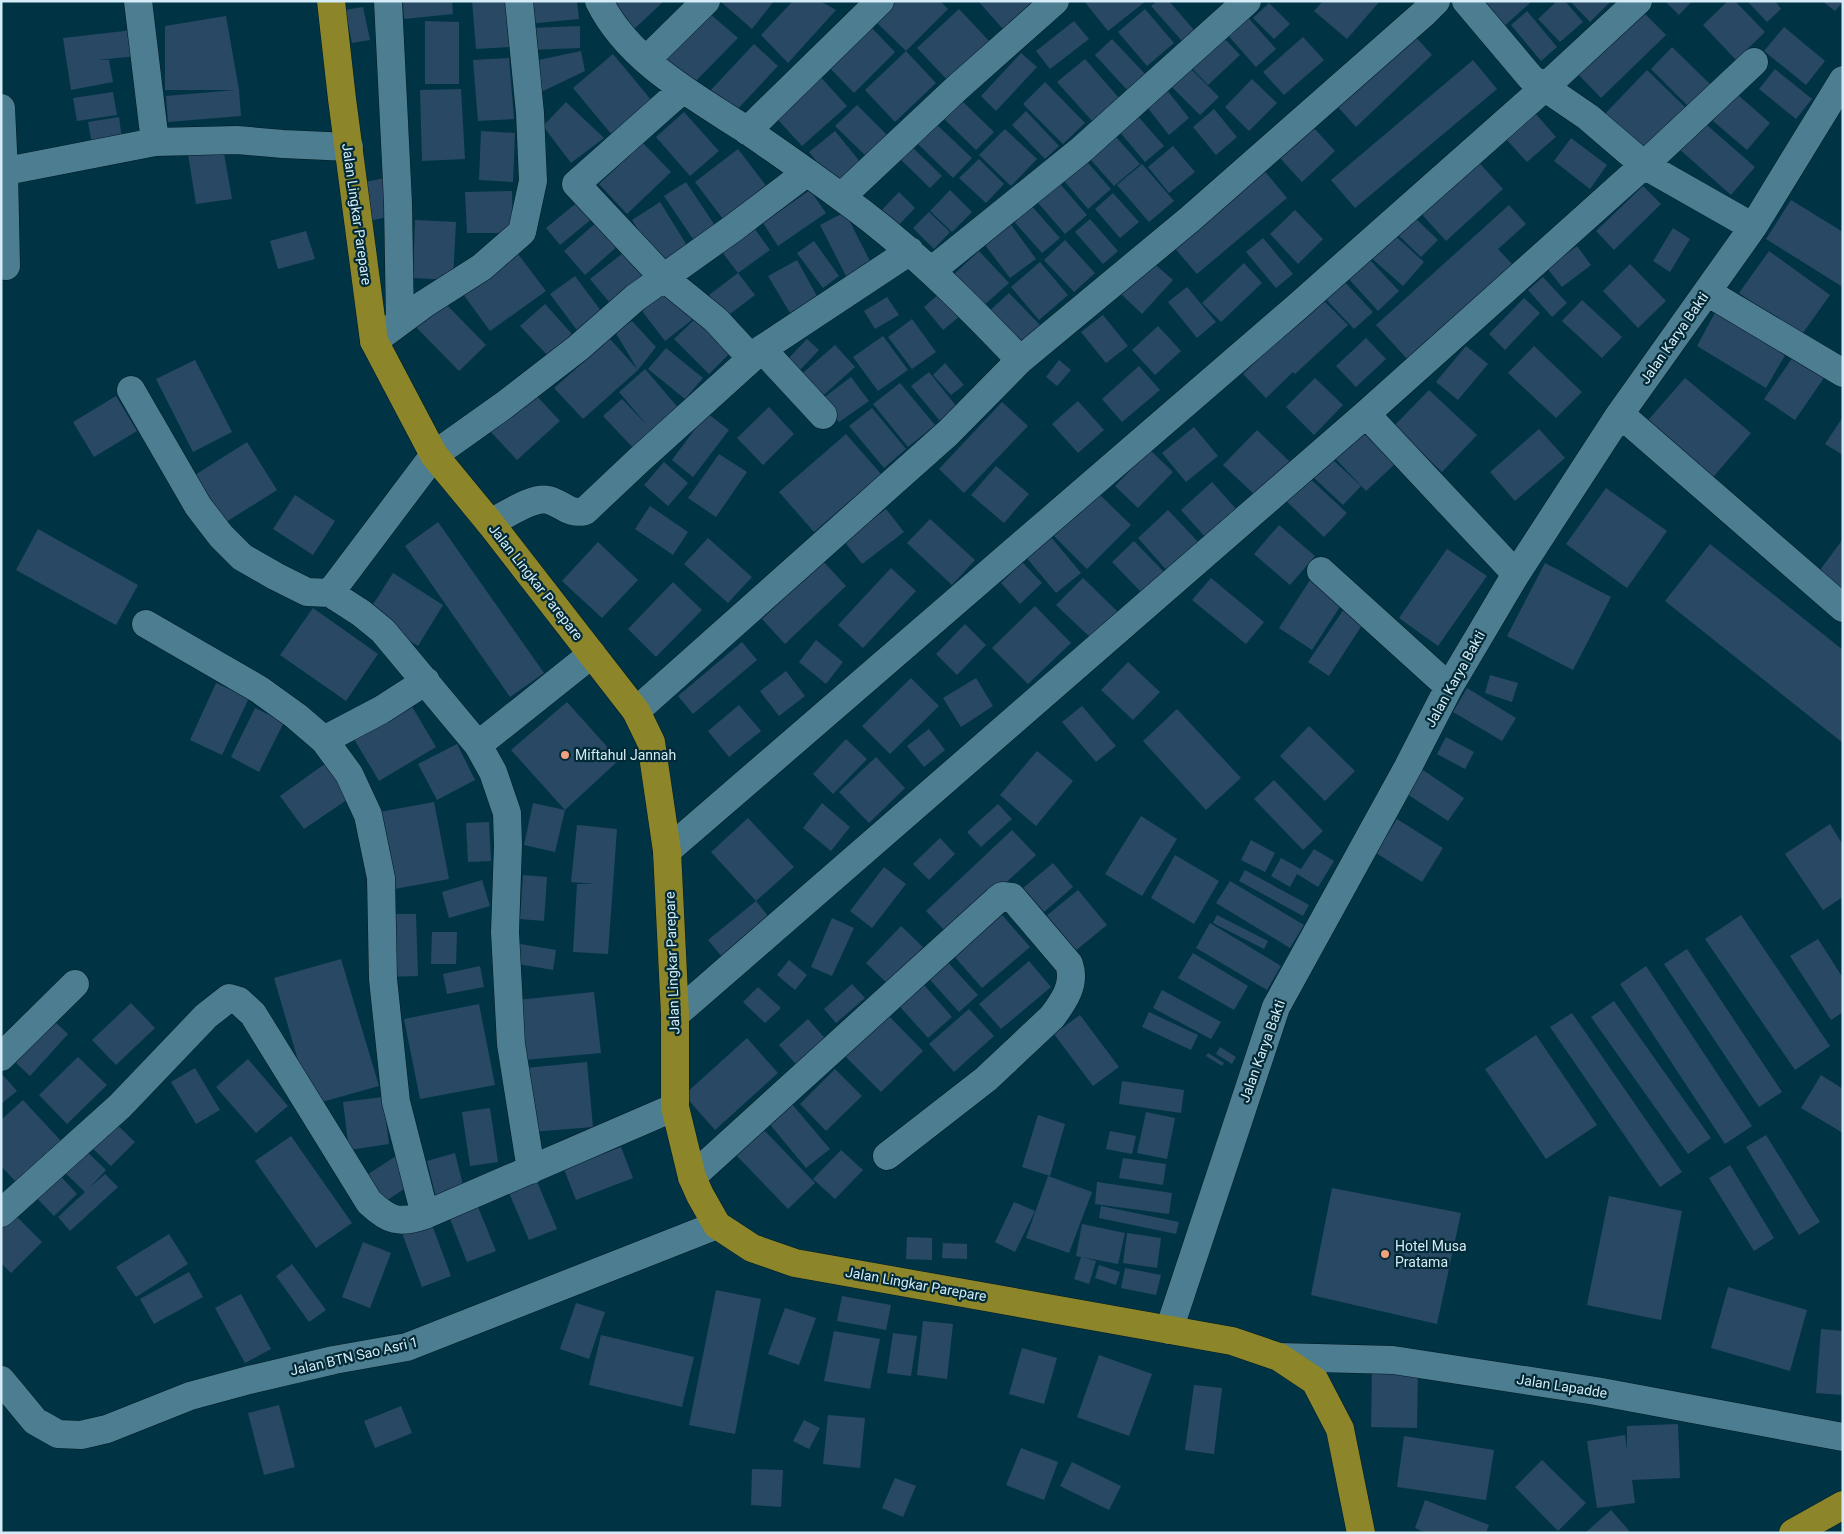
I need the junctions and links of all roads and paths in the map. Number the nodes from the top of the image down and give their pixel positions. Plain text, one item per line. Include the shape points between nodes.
1 (138, 1) edge
2 (331, 1) edge
3 (388, 1) edge
4 (519, 1) edge
5 (599, 1) edge
6 (706, 1) edge
7 (880, 1) edge
8 (1055, 1) edge
9 (1247, 1) edge
10 (1466, 1) edge
11 (1638, 1) edge
12 (1423, 6) edge
13 (646, 60) junction
14 (1754, 62) dead end
15 (1843, 80) edge
16 (1544, 88) junction
17 (683, 89) junction
18 (1, 108) edge
19 (747, 131) junction
20 (155, 142) junction
21 (349, 147) junction
22 (1644, 165) junction
23 (3, 172) edge
24 (806, 173) junction
25 (841, 197) junction
26 (1753, 227) junction
27 (910, 251) junction
28 (6, 266) dead end
29 (932, 270) junction
30 (663, 277) junction
31 (1707, 292) junction
32 (400, 321) junction
33 (374, 341) junction
34 (756, 354) junction
35 (1020, 360) junction
36 (1843, 373) edge
37 (131, 390) dead end
38 (1366, 414) junction
39 (1620, 414) junction
40 (823, 415) dead end
41 (434, 455) junction
42 (490, 523) junction
43 (1321, 571) dead end
44 (1516, 574) junction
45 (330, 593) junction
46 (1843, 608) edge
47 (146, 624) dead end
48 (592, 654) junction
49 (426, 681) junction
50 (1449, 687) junction
51 (636, 711) junction
52 (324, 740) junction
53 (478, 745) junction
54 (667, 851) junction
55 (75, 984) dead end
56 (675, 1015) junction
57 (1, 1057) edge
58 (675, 1107) junction
59 (887, 1156) dead end
60 (531, 1170) junction
61 (692, 1177) junction
62 (4, 1204) edge
63 (425, 1215) junction
64 (717, 1225) junction
65 (1169, 1330) junction
66 (1279, 1357) junction
67 (1, 1380) edge
68 (1843, 1437) edge
69 (1843, 1505) edge
70 (1361, 1533) edge
71 (1793, 1533) edge

1 - 20 street
2 - 21 highway, Jalan Lingkar Parepare
3 - 32 street
4 - 32 street via 533,181 522,232 482,267
5 - 13 street via 606,17
6 - 13 street
7 - 19 street
8 - 25 street
9 - 29 street via 1081,150
10 - 16 street via 1522,70
11 - 16 street
12 - 35 street via 1190,218
13 - 17 street
14 - 22 street
15 - 26 street, Jalan Karya Bakti
16 - 22 street via 1588,118
16 - 54 street via 1298,306
17 - 19 street
17 - 30 street via 576,184
18 - 23 street
19 - 24 street
20 - 21 street via 237,140
20 - 23 street
21 - 33 highway, Jalan Lingkar Parepare
22 - 26 street
22 - 38 street
23 - 28 street
24 - 25 street
24 - 30 street
25 - 27 street
26 - 31 street, Jalan Karya Bakti
27 - 29 street
27 - 34 street
29 - 35 street
30 - 34 street
30 - 41 street via 578,348
31 - 36 street
31 - 39 street, Jalan Karya Bakti
32 - 33 street
33 - 41 highway, Jalan Lingkar Parepare
34 - 40 street
34 - 42 street via 585,511 576,513 549,500 537,499
35 - 51 street via 948,433
37 - 45 street via 198,506 221,536 242,557 275,576 307,592
38 - 44 street
38 - 56 street
39 - 44 street, Jalan Karya Bakti
39 - 46 street
41 - 42 highway, Jalan Lingkar Parepare
41 - 45 street
42 - 48 highway, Jalan Lingkar Parepare
43 - 50 street
44 - 50 street, Jalan Karya Bakti
45 - 49 street via 383,630
47 - 52 street via 260,690
48 - 51 highway, Jalan Lingkar Parepare
48 - 53 street
49 - 52 street via 381,710
49 - 53 street
50 - 65 street, Jalan Karya Bakti via 1276,1007
51 - 54 highway, Jalan Lingkar Parepare via 650,742
52 - 63 street via 349,774 368,815 373,836 381,878 383,979 396,1102
53 - 60 street via 494,772 507,813 505,932 511,1044
54 - 56 highway, Jalan Lingkar Parepare
55 - 57 street
56 - 58 highway, Jalan Lingkar Parepare
58 - 60 street
58 - 61 highway, Jalan Lingkar Parepare
59 - 61 street via 986,1079 1052,1017 1070,988 1073,973 1069,964 1012,897 1002,896
60 - 63 street
61 - 64 highway, Jalan Lingkar Parepare
62 - 63 street via 120,1106 206,1016 229,998 240,1001 253,1014 369,1202 382,1215 400,1221
64 - 65 highway, Jalan Lingkar Parepare via 752,1248 795,1263
64 - 67 street, Jalan BTN Sao Asri 1 via 407,1347 249,1380 190,1396 81,1435 58,1434 35,1421
65 - 66 highway, Jalan Lingkar Parepare via 1232,1341
66 - 68 street, Jalan Lapadde via 1393,1360 1596,1391
66 - 70 highway, Jalan Lingkar Parepare via 1315,1381 1340,1430
69 - 71 highway

